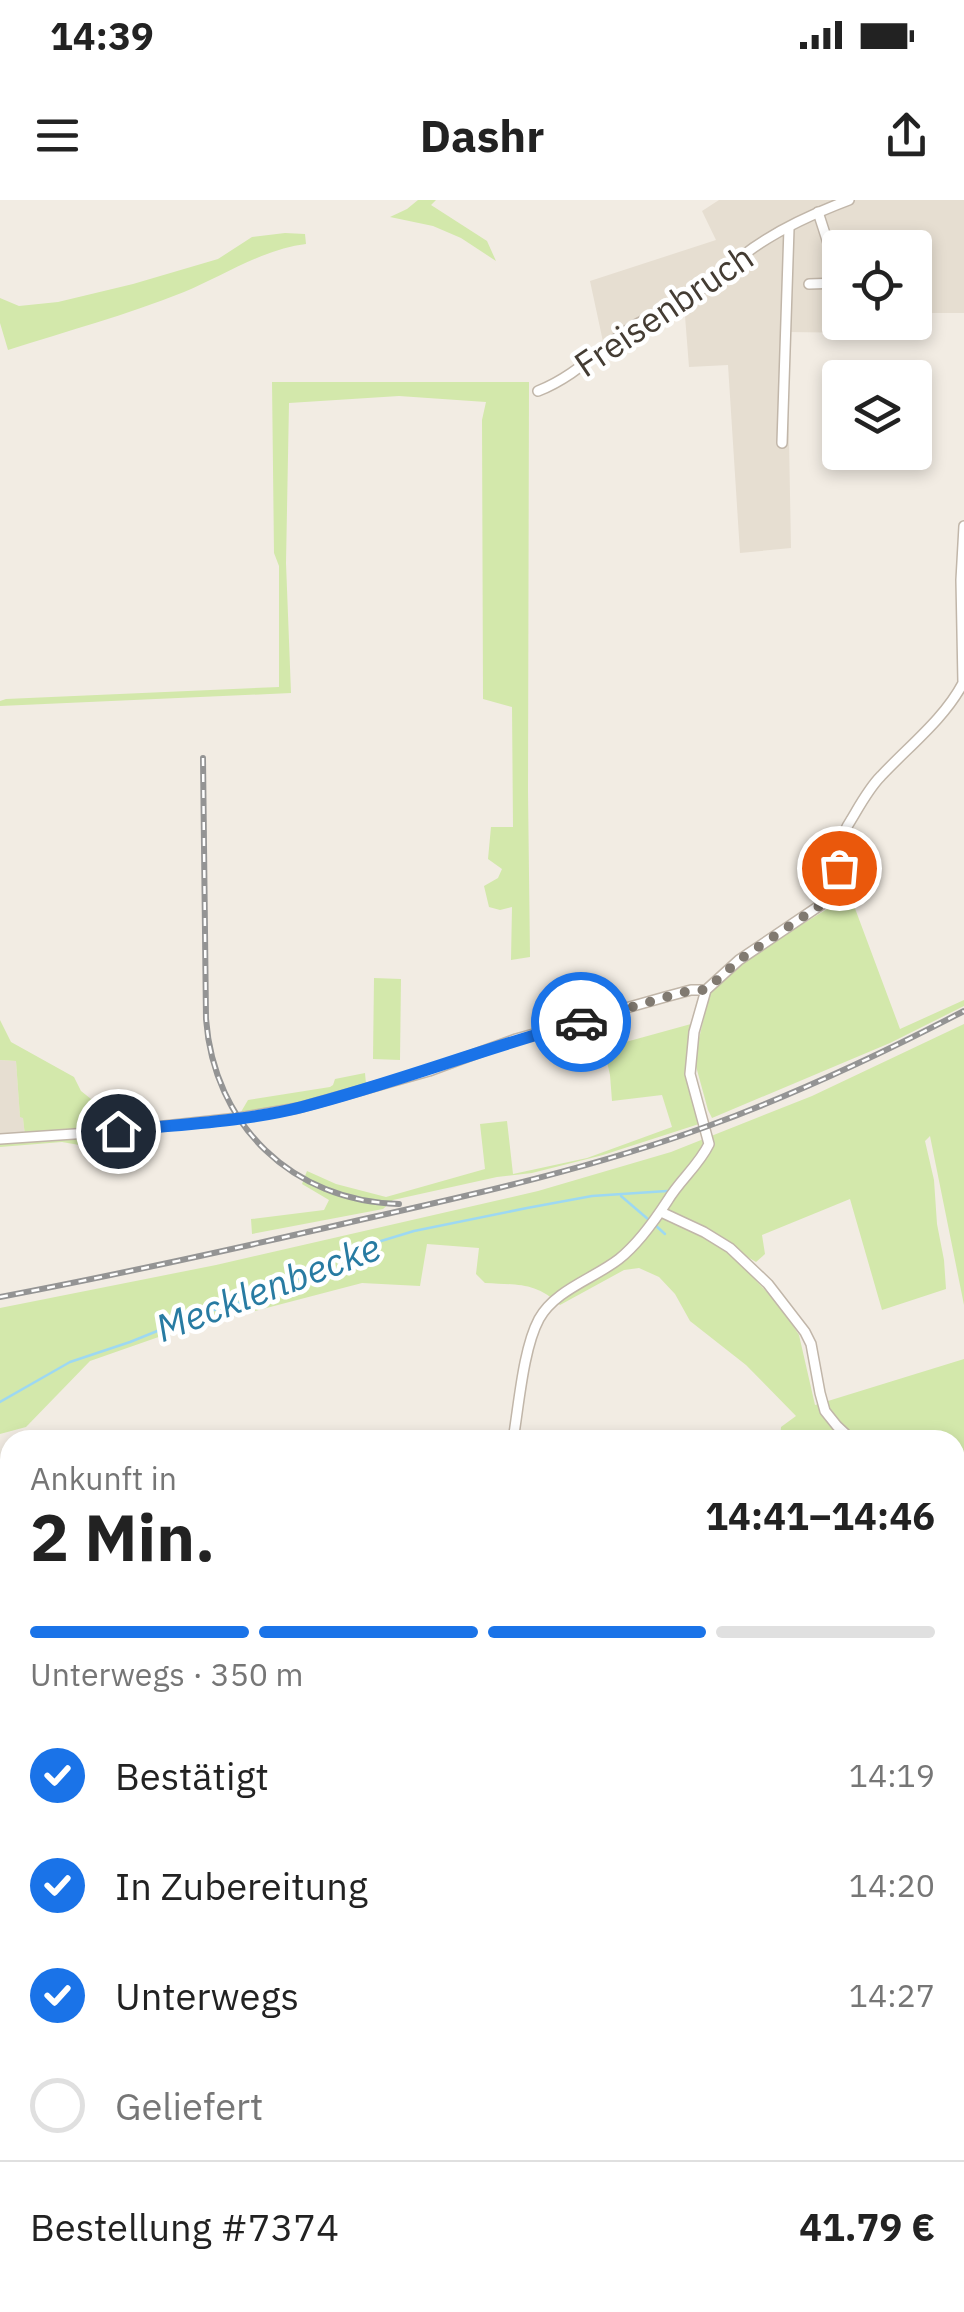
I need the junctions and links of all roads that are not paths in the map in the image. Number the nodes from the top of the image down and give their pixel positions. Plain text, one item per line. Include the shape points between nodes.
1 (849, 200) edge
2 (818, 212) junction
3 (788, 228) junction
4 (824, 230) edge
5 (810, 284) dead end
6 (822, 284) edge
7 (538, 391) dead end
8 (782, 443) dead end
9 (964, 526) edge
10 (706, 990) junction
11 (0, 1138) edge
12 (655, 1220) junction
13 (515, 1430) edge
14 (843, 1430) edge

1 - 2 street, Freisenbruch
2 - 3 street, Freisenbruch
2 - 4 street
3 - 7 street, Freisenbruch
3 - 8 street, Freisenbruch
5 - 6 street
9 - 10 street via 963,684 956,697 877,780 848,825 838,851 837,888 828,900
10 - 11 street via 516,1039 298,1108
10 - 12 street via 690,1074 709,1144
12 - 13 street via 622,1257 550,1303 540,1317
12 - 14 street via 704,1232 768,1284 805,1332 825,1411

